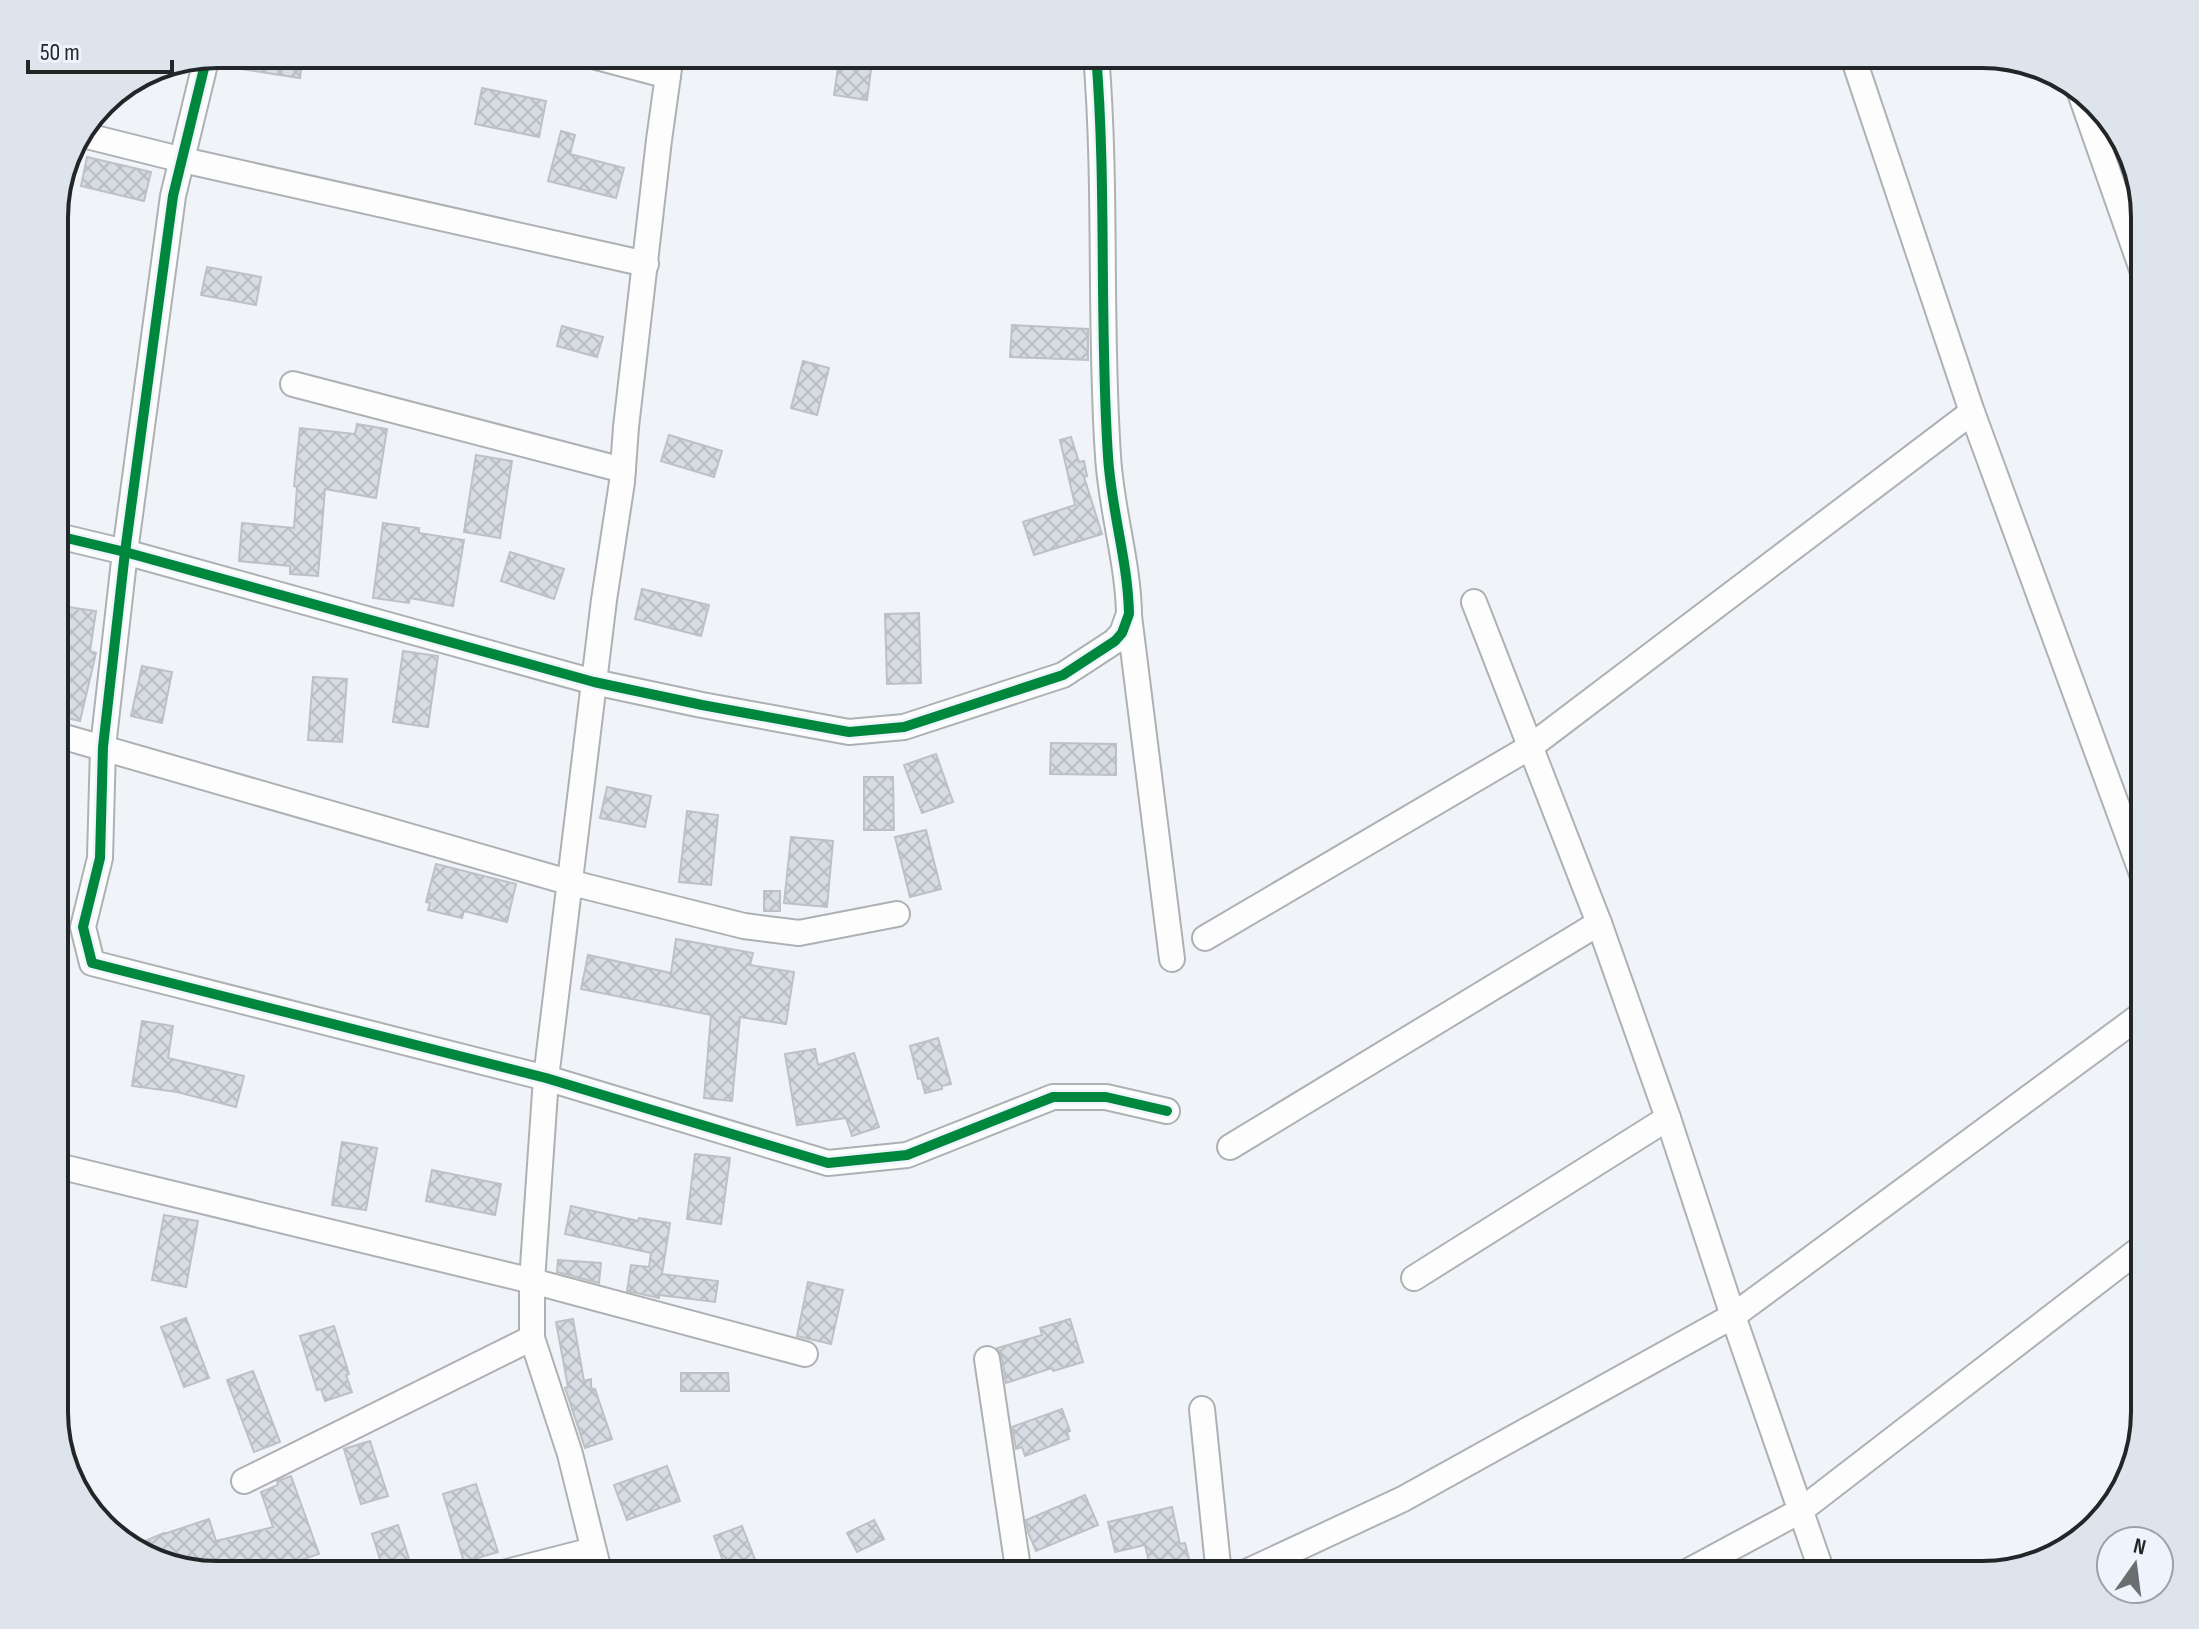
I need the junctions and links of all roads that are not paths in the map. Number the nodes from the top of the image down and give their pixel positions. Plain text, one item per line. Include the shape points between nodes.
1 (670, 68) edge
2 (1097, 68) edge
3 (1857, 68) edge
4 (204, 69) edge
5 (2087, 112) edge
6 (91, 137) edge
7 (183, 160) junction
8 (2131, 238) edge
9 (646, 264) junction
10 (293, 384) dead end
11 (1972, 412) junction
12 (623, 470) junction
13 (68, 538) edge
14 (125, 552) junction
15 (1474, 602) dead end
16 (1129, 614) junction
17 (594, 682) junction
18 (68, 738) edge
19 (103, 747) junction
20 (1530, 747) junction
21 (2131, 830) edge
22 (568, 882) junction
23 (897, 914) dead end
24 (1599, 923) junction
25 (1205, 938) dead end
26 (1172, 959) dead end
27 (2131, 1022) edge
28 (546, 1078) junction
29 (1167, 1111) dead end
30 (1668, 1118) junction
31 (1230, 1147) dead end
32 (68, 1168) edge
33 (2131, 1256) edge
34 (1414, 1278) dead end
35 (532, 1281) junction
36 (1733, 1316) junction
37 (532, 1338) junction
38 (805, 1354) dead end
39 (987, 1359) dead end
40 (1202, 1409) dead end
41 (244, 1481) dead end
42 (1800, 1511) junction
43 (593, 1550) junction
44 (550, 1561) edge
45 (596, 1561) edge
46 (1017, 1561) edge
47 (1218, 1561) edge
48 (1270, 1561) edge
49 (1707, 1561) edge
50 (1818, 1561) edge

1 - 9 street
2 - 16 street via 1108,460
3 - 11 street
4 - 7 street
5 - 8 street
6 - 7 street
7 - 9 street
7 - 14 street via 173,196
9 - 12 street
10 - 12 street
11 - 20 street
11 - 21 street
12 - 17 street
13 - 14 street
14 - 17 street
14 - 19 street
15 - 20 street
16 - 17 street via 1115,641 1063,675 904,727 849,732
16 - 26 street
17 - 22 street
18 - 19 street
19 - 22 street
19 - 28 street via 100,858 83,927 92,963
20 - 24 street
20 - 25 street
22 - 23 street via 744,926 799,933
22 - 28 street
24 - 30 street
24 - 31 street
27 - 36 street
28 - 29 street via 828,1163 907,1155 1053,1097 1106,1097
28 - 35 street
30 - 34 street
30 - 36 street
32 - 35 street
33 - 42 street
35 - 37 street
35 - 38 street
36 - 42 street
36 - 48 street via 1403,1499
37 - 41 street
37 - 43 street via 570,1454
39 - 46 street
40 - 47 street
42 - 49 street
42 - 50 street
43 - 44 street
43 - 45 street

